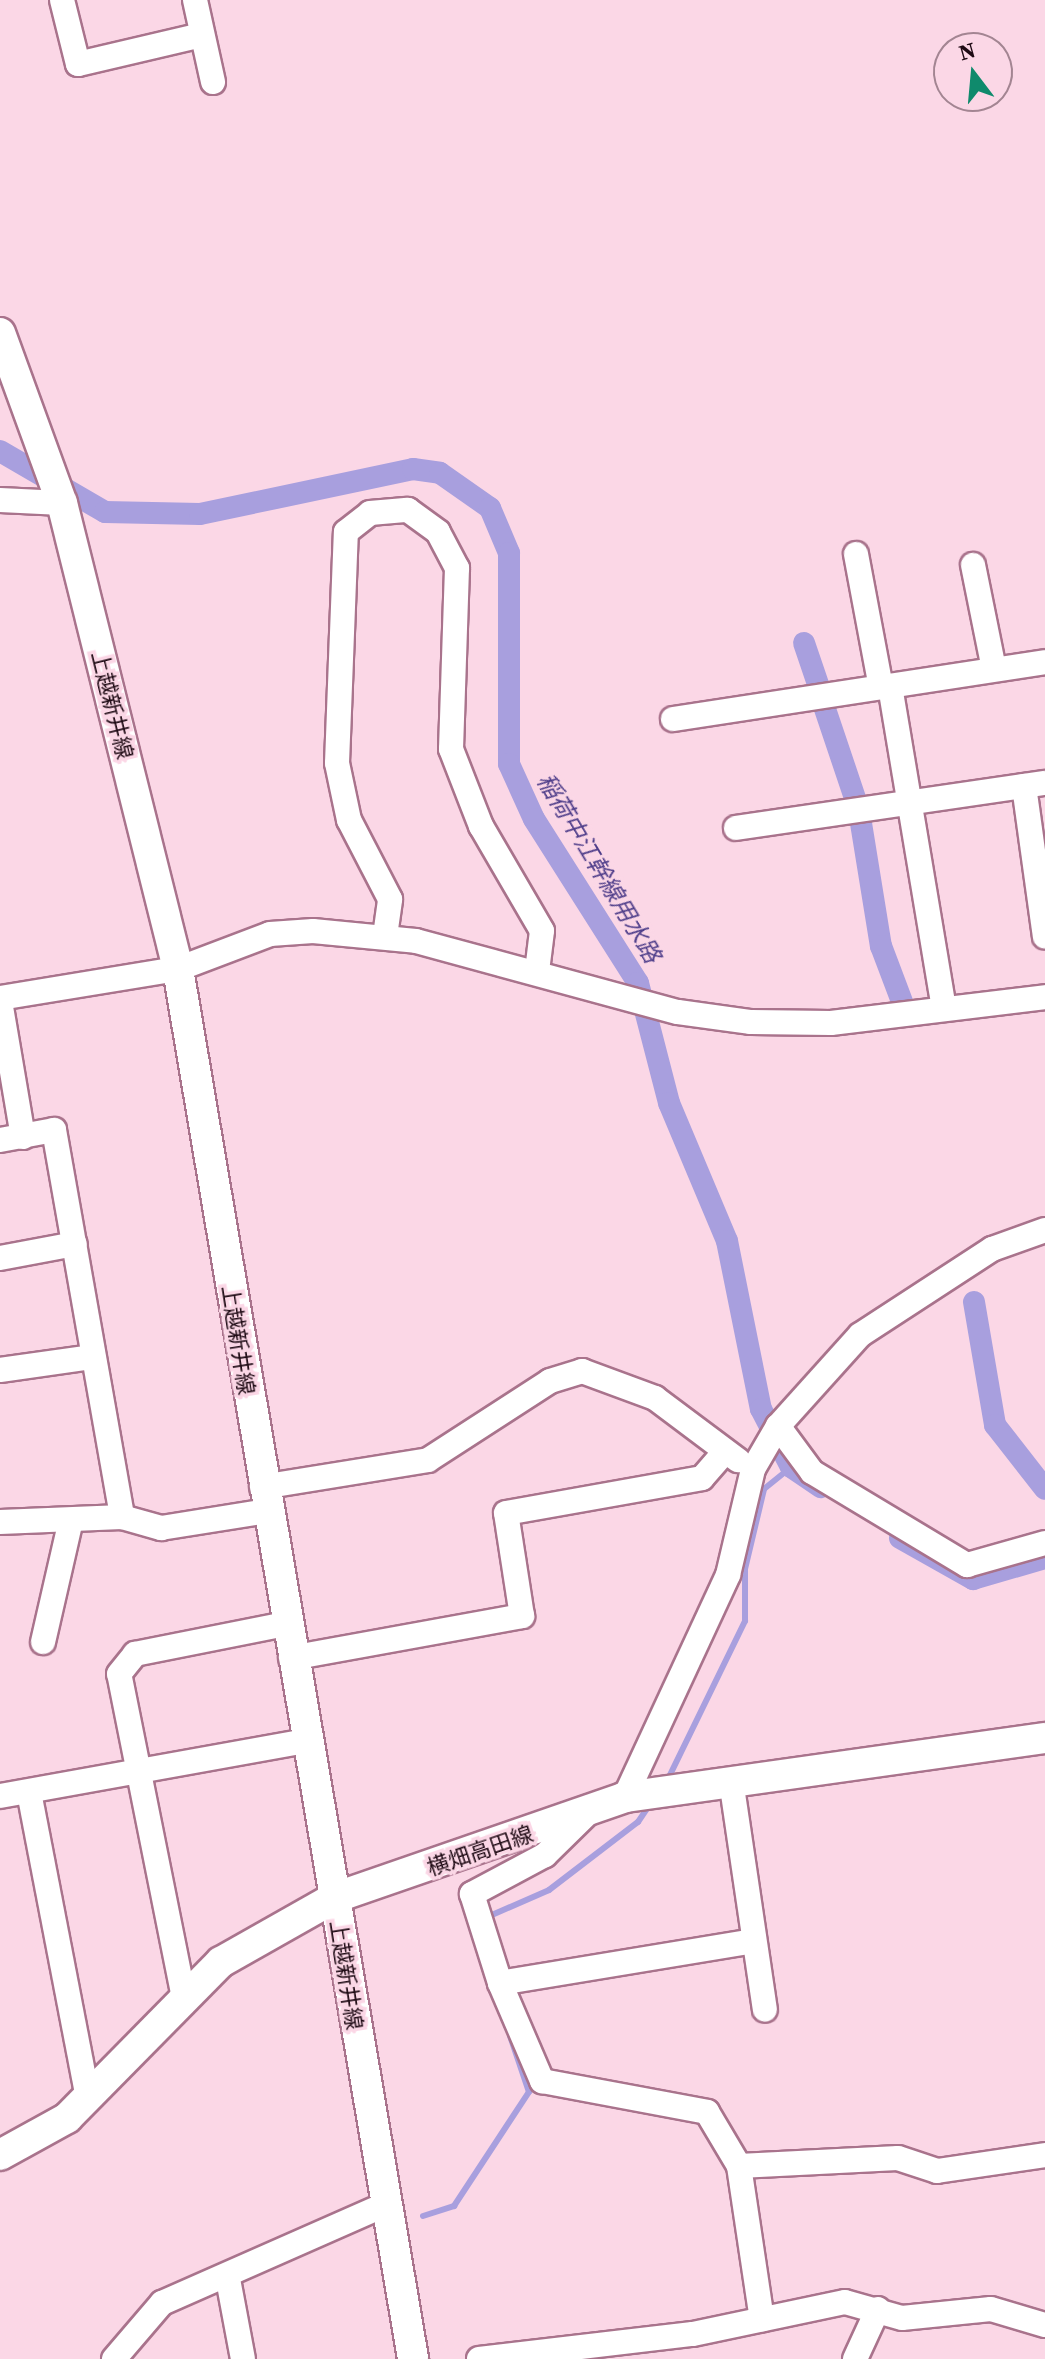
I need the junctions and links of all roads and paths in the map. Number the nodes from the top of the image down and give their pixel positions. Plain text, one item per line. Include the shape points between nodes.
1 (62, 0) edge
2 (195, 0) edge
3 (202, 35) junction
4 (213, 82) dead end
5 (0, 333) edge
6 (0, 500) edge
7 (62, 503) junction
8 (856, 554) dead end
9 (973, 565) dead end
10 (1045, 662) edge
11 (994, 669) junction
12 (885, 687) junction
13 (673, 719) dead end
14 (1034, 785) edge
15 (905, 801) junction
16 (736, 828) dead end
17 (385, 936) junction
18 (1045, 937) edge
19 (178, 969) junction
20 (537, 971) junction
21 (1045, 997) edge
22 (0, 1000) edge
23 (944, 1008) junction
24 (11, 1138) edge
25 (1045, 1230) edge
26 (75, 1244) junction
27 (0, 1258) edge
28 (91, 1357) junction
29 (0, 1370) edge
30 (778, 1426) junction
31 (725, 1452) junction
32 (753, 1469) junction
33 (264, 1499) junction
34 (122, 1517) junction
35 (0, 1522) edge
36 (70, 1524) junction
37 (1045, 1543) edge
38 (285, 1624) junction
39 (43, 1642) dead end
40 (291, 1658) junction
41 (1045, 1738) edge
42 (305, 1741) junction
43 (138, 1772) junction
44 (731, 1780) junction
45 (29, 1792) junction
46 (0, 1796) edge
47 (625, 1797) junction
48 (589, 1812) junction
49 (334, 1898) junction
50 (754, 1941) junction
51 (500, 1983) junction
52 (183, 1993) junction
53 (765, 2009) dead end
54 (88, 2098) junction
55 (0, 2155) edge
56 (1045, 2155) edge
57 (739, 2166) junction
58 (384, 2205) junction
59 (228, 2279) junction
60 (878, 2309) junction
61 (762, 2319) junction
62 (1045, 2325) edge
63 (114, 2359) edge
64 (243, 2359) edge
65 (413, 2359) edge
66 (479, 2359) edge
67 (855, 2359) edge

1 - 3 street via 78,64
2 - 3 street
3 - 4 street
5 - 7 main road, 上越新井線
6 - 7 street
7 - 19 main road, 上越新井線
8 - 12 street
9 - 11 street
10 - 11 street
11 - 12 street
12 - 13 street
12 - 15 street
14 - 15 street
14 - 18 street
15 - 16 street
15 - 23 street
17 - 19 street via 270,934
17 - 20 street
17 - 20 street via 390,899 349,820 337,763 346,532 358,518 408,510 438,532 457,568 451,749 481,826 542,931
19 - 22 street
19 - 33 main road, 上越新井線
20 - 23 street via 678,1012 751,1022 831,1023
21 - 23 street
22 - 24 street
24 - 26 street via 54,1130
25 - 30 street via 992,1249 860,1335
26 - 27 street
26 - 28 street
28 - 29 street
28 - 34 street
30 - 32 street
30 - 37 street via 812,1472 967,1565
31 - 32 street
31 - 33 street via 655,1398 582,1371 550,1381 428,1460
31 - 40 street via 702,1478 506,1513 522,1616
32 - 47 street via 728,1575
33 - 34 street via 161,1528
33 - 38 main road, 上越新井線
34 - 36 street
35 - 36 street
36 - 39 street
38 - 40 main road, 上越新井線
38 - 43 street via 135,1654 119,1674
40 - 42 main road, 上越新井線
41 - 44 main road, 横畑高田線
42 - 43 street
42 - 49 main road, 上越新井線
43 - 45 street
43 - 52 street
44 - 47 main road, 横畑高田線
44 - 50 street
45 - 46 street
45 - 54 street
47 - 48 main road, 横畑高田線
48 - 49 main road, 横畑高田線
48 - 51 street via 545,1855 472,1894
49 - 52 main road, 横畑高田線 via 221,1962
49 - 58 main road, 上越新井線
50 - 51 street
50 - 53 street
51 - 57 street via 542,2081 707,2112
52 - 54 main road, 横畑高田線
54 - 55 main road, 横畑高田線
56 - 57 street via 937,2171 898,2158
57 - 61 street
58 - 59 street
58 - 65 main road, 上越新井線
59 - 63 street via 162,2303
59 - 64 street
60 - 61 street via 811,2304
60 - 62 street via 902,2318 991,2309
60 - 67 street
61 - 66 street

